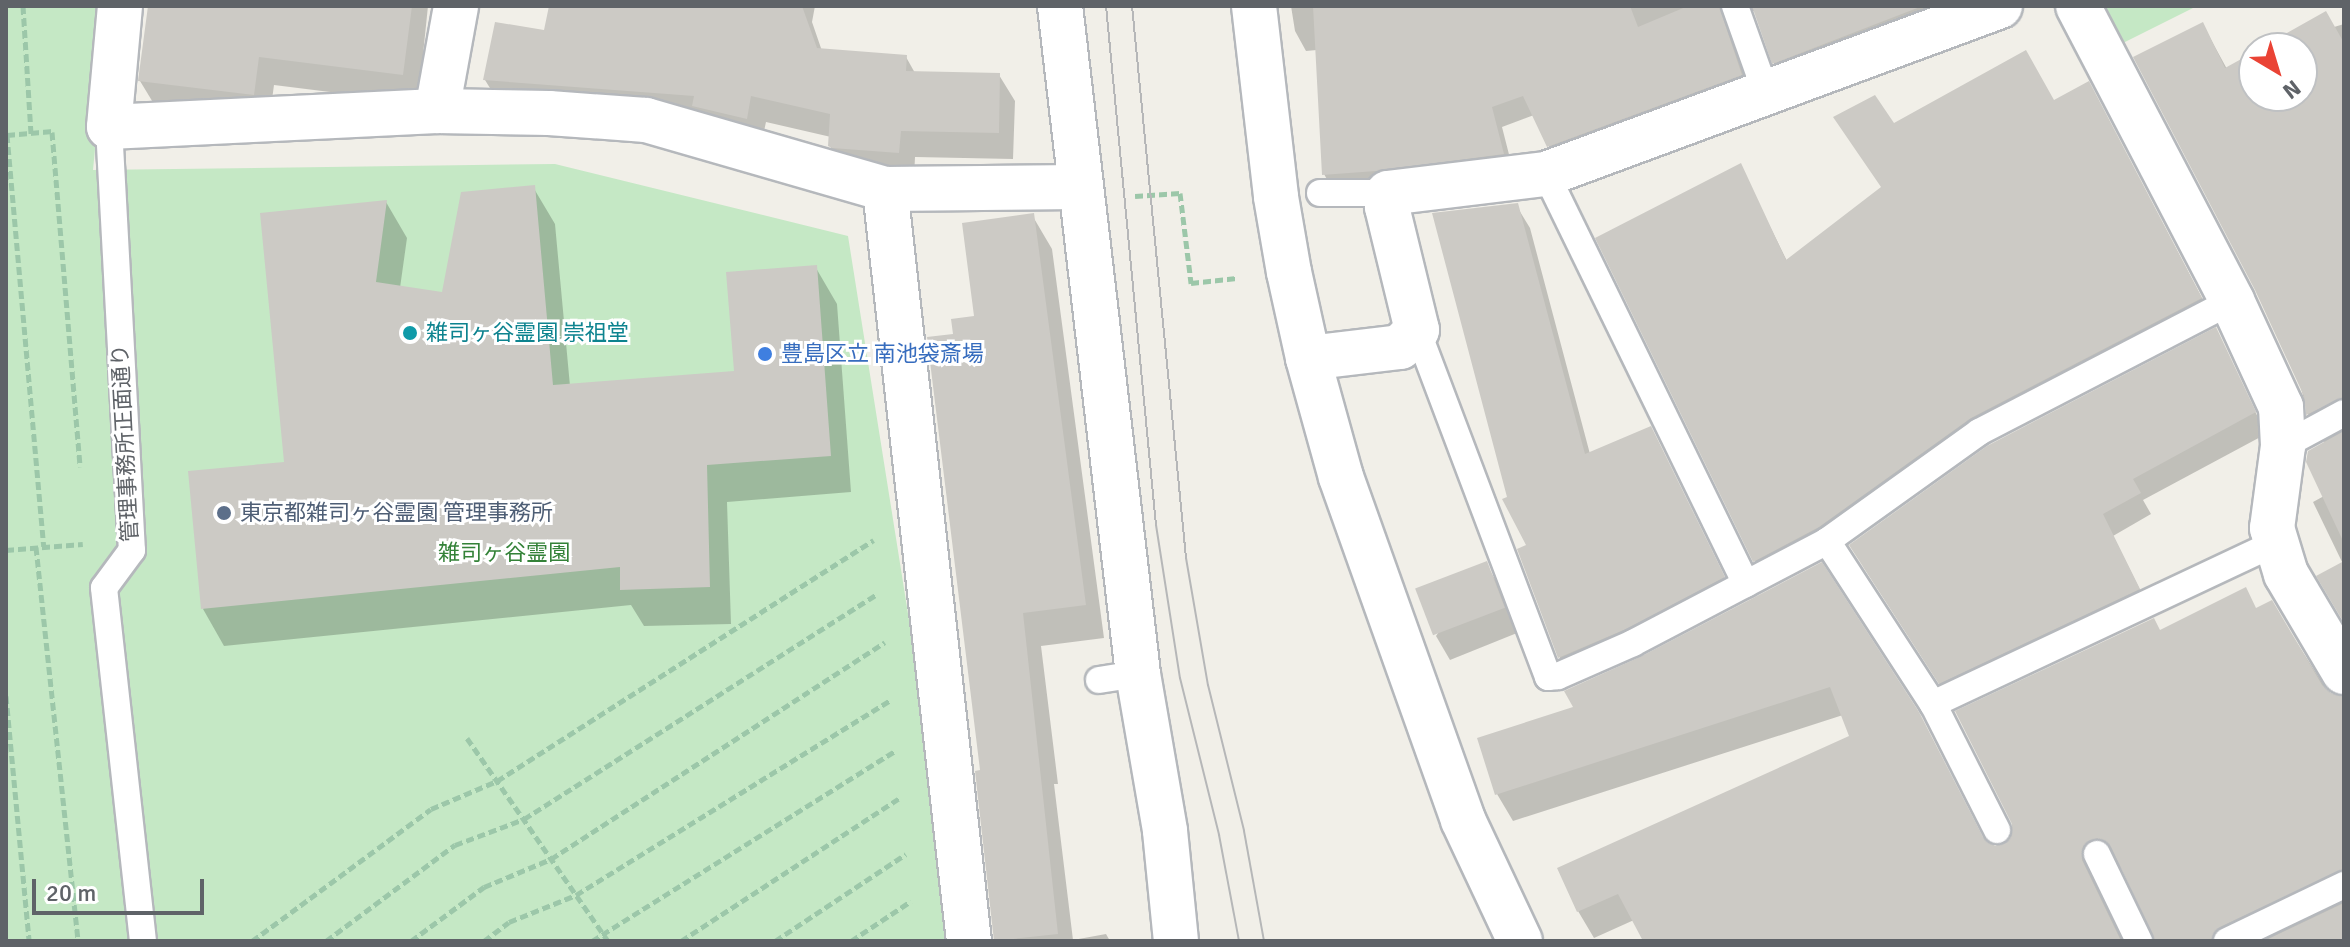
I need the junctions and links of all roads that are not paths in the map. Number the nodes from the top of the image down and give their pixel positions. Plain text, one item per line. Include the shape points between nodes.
1 (120, 6) edge
2 (456, 6) edge
3 (1060, 6) edge
4 (1254, 6) edge
5 (1735, 6) edge
6 (2000, 6) edge
7 (2078, 6) edge
8 (1766, 93) junction
9 (437, 111) junction
10 (109, 127) junction
11 (1546, 174) junction
12 (885, 189) junction
13 (1320, 193) dead end
14 (1388, 193) junction
15 (1081, 194) junction
16 (2232, 301) junction
17 (1417, 330) junction
18 (1308, 358) junction
19 (2344, 413) edge
20 (2283, 446) junction
21 (1827, 541) junction
22 (2277, 542) junction
23 (1746, 584) junction
24 (2344, 672) edge
25 (1933, 704) junction
26 (1997, 830) dead end
27 (2097, 854) dead end
28 (2344, 885) edge
29 (143, 941) edge
30 (969, 941) edge
31 (1176, 941) edge
32 (1520, 941) edge
33 (2139, 941) edge
34 (2227, 941) edge

1 - 10 street
2 - 9 street
3 - 15 street
4 - 18 street via 1276,197
5 - 8 lane
6 - 8 street
7 - 16 street
8 - 11 street
9 - 10 street
9 - 12 street via 646,120
10 - 29 lane, 管理事務所正面通り via 132,550 104,588
11 - 14 street
11 - 23 lane
12 - 15 street
12 - 30 street
13 - 14 lane
14 - 17 street
15 - 31 street via 1119,677 1165,831
16 - 20 street via 2281,407
16 - 21 lane via 1979,432
17 - 18 street via 1400,347
17 - 23 lane via 1548,677 1633,643
18 - 32 street via 1341,477 1429,728 1480,859
19 - 20 lane
20 - 22 street via 2272,528
21 - 23 lane
21 - 25 lane
22 - 24 street via 2286,574
22 - 25 lane
25 - 26 lane
27 - 33 lane
28 - 34 lane

